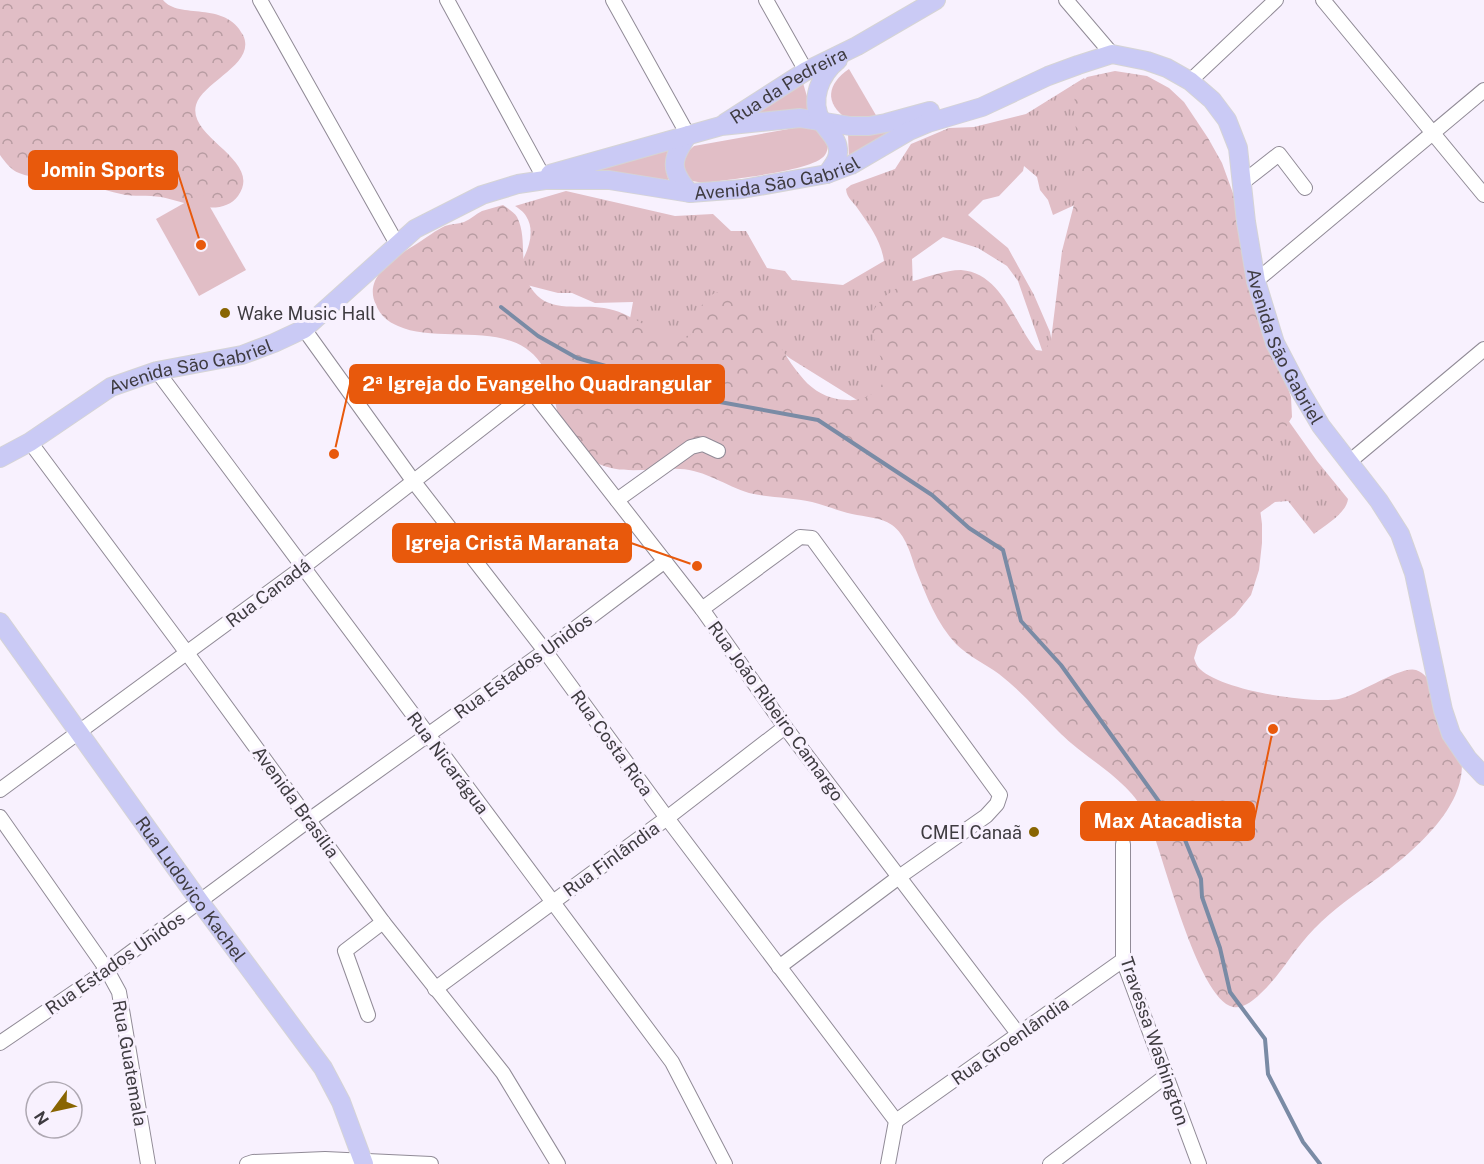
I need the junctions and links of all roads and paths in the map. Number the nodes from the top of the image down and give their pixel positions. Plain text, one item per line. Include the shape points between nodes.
1 (260, 0) edge
2 (447, 0) edge
3 (613, 0) edge
4 (766, 0) edge
5 (936, 0) edge
6 (1066, 0) edge
7 (1276, 0) edge
8 (1323, 0) edge
9 (856, 46) junction
10 (1112, 54) junction
11 (806, 71) junction
12 (1190, 81) junction
13 (1484, 90) edge
14 (1008, 95) junction
15 (818, 113) junction
16 (721, 126) junction
17 (1432, 133) junction
18 (688, 135) junction
19 (827, 174) junction
20 (536, 179) junction
21 (1242, 183) junction
22 (1305, 188) dead end
23 (690, 193) junction
24 (1484, 195) edge
25 (397, 244) junction
26 (1256, 281) junction
27 (304, 328) junction
28 (1484, 349) edge
29 (157, 371) junction
30 (531, 390) joint
31 (30, 442) junction
32 (718, 450) dead end
33 (0, 458) edge
34 (1349, 462) junction
35 (414, 482) junction
36 (617, 500) junction
37 (664, 561) junction
38 (302, 568) junction
39 (702, 609) junction
40 (0, 622) edge
41 (545, 651) junction
42 (188, 653) junction
43 (785, 727) junction
44 (79, 731) junction
45 (427, 735) junction
46 (1484, 776) edge
47 (0, 790) edge
48 (0, 817) edge
49 (667, 818) junction
50 (309, 820) junction
51 (1123, 844) dead end
52 (898, 878) junction
53 (200, 902) junction
54 (552, 902) junction
55 (383, 922) junction
56 (1123, 960) junction
57 (779, 967) junction
58 (107, 970) junction
59 (435, 989) junction
60 (368, 1015) dead end
61 (1019, 1035) junction
62 (1, 1041) edge
63 (1167, 1075) junction
64 (896, 1121) junction
65 (364, 1162) edge
66 (148, 1164) edge
67 (247, 1164) edge
68 (431, 1164) edge
69 (558, 1164) edge
70 (725, 1164) edge
71 (888, 1164) edge
72 (1050, 1164) edge
73 (1199, 1164) edge

1 - 25 street
2 - 20 street
3 - 18 street
4 - 11 street
5 - 9 main road, Rua da Pedreira
6 - 10 street
7 - 12 street
8 - 17 street
9 - 11 main road, Rua da Pedreira
9 - 15 main road, Rua da Pedreira via 825,74 819,86
10 - 12 main road, Avenida São Gabriel via 1147,61
10 - 14 main road, Avenida São Gabriel via 1048,76
11 - 15 main road
11 - 16 main road, Rua da Pedreira
12 - 21 main road, Avenida São Gabriel via 1227,120 1238,147
13 - 17 street
14 - 15 main road, Avenida São Gabriel via 869,126 850,126
14 - 19 main road, Avenida São Gabriel via 909,130 851,165
15 - 16 main road, Avenida São Gabriel
15 - 19 main road via 838,148 838,158
16 - 18 main road, Avenida São Gabriel
17 - 24 street
17 - 26 street
18 - 20 main road, Avenida São Gabriel
18 - 23 main road via 675,154 675,172
19 - 23 main road, Avenida São Gabriel via 742,189
20 - 23 main road, Avenida São Gabriel via 609,180
20 - 25 main road, Avenida São Gabriel via 456,207
21 - 22 street via 1279,154
21 - 26 main road, Avenida São Gabriel
25 - 27 main road, Avenida São Gabriel
26 - 34 main road, Avenida São Gabriel via 1275,344 1321,426
27 - 29 main road, Avenida São Gabriel via 242,355
27 - 35 street, Rua Costa Rica
28 - 34 street
29 - 31 main road, Avenida São Gabriel via 111,387
29 - 38 street, Rua Nicarágua
30 - 35 street, Rua Canadá
30 - 36 street, Rua João Ribeiro Camargo
31 - 33 main road, Avenida São Gabriel
31 - 42 street, Avenida Brasília
32 - 36 street via 703,444 691,447
34 - 46 main road, Avenida São Gabriel via 1400,534 1414,573 1443,710 1457,742
35 - 38 street, Rua Canadá
35 - 41 street, Rua Costa Rica
36 - 37 street, Rua João Ribeiro Camargo
37 - 39 street, Rua João Ribeiro Camargo
37 - 41 street, Rua Estados Unidos
38 - 42 street, Rua Canadá
38 - 45 street, Rua Nicarágua
39 - 43 street, Rua João Ribeiro Camargo
39 - 52 street via 800,537 812,538 1000,795 986,816
40 - 44 main road, Rua Ludovico Kachel
41 - 45 street, Rua Estados Unidos
41 - 49 street, Rua Costa Rica
42 - 44 street, Rua Canadá
42 - 50 street, Avenida Brasília
43 - 49 street, Rua Finlândia
43 - 52 street, Rua João Ribeiro Camargo
44 - 47 street, Rua Canadá
44 - 53 main road, Rua Ludovico Kachel
45 - 50 street, Rua Estados Unidos
45 - 54 street, Rua Nicarágua
48 - 58 street, Rua Guatemala
49 - 54 street, Rua Finlândia
49 - 57 street, Rua Costa Rica
50 - 53 street, Rua Estados Unidos
50 - 55 street, Avenida Brasília
51 - 56 street, Travessa Washington
52 - 57 street
52 - 61 street, Rua João Ribeiro Camargo
53 - 58 street, Rua Estados Unidos
53 - 65 main road, Rua Ludovico Kachel via 323,1068
54 - 59 street, Rua Finlândia
54 - 70 street, Rua Nicarágua via 672,1062
55 - 59 street, Avenida Brasília
55 - 60 street via 345,951
56 - 61 street, Rua Groenlândia
56 - 63 street, Travessa Washington
57 - 64 street, Rua Costa Rica
58 - 62 street, Rua Estados Unidos
58 - 66 street, Rua Guatemala via 119,992
59 - 69 street, Avenida Brasília via 503,1073
61 - 64 street, Rua Groenlândia
63 - 72 street
63 - 73 street, Travessa Washington
64 - 71 street
65 - 67 street via 325,1159
65 - 68 street

